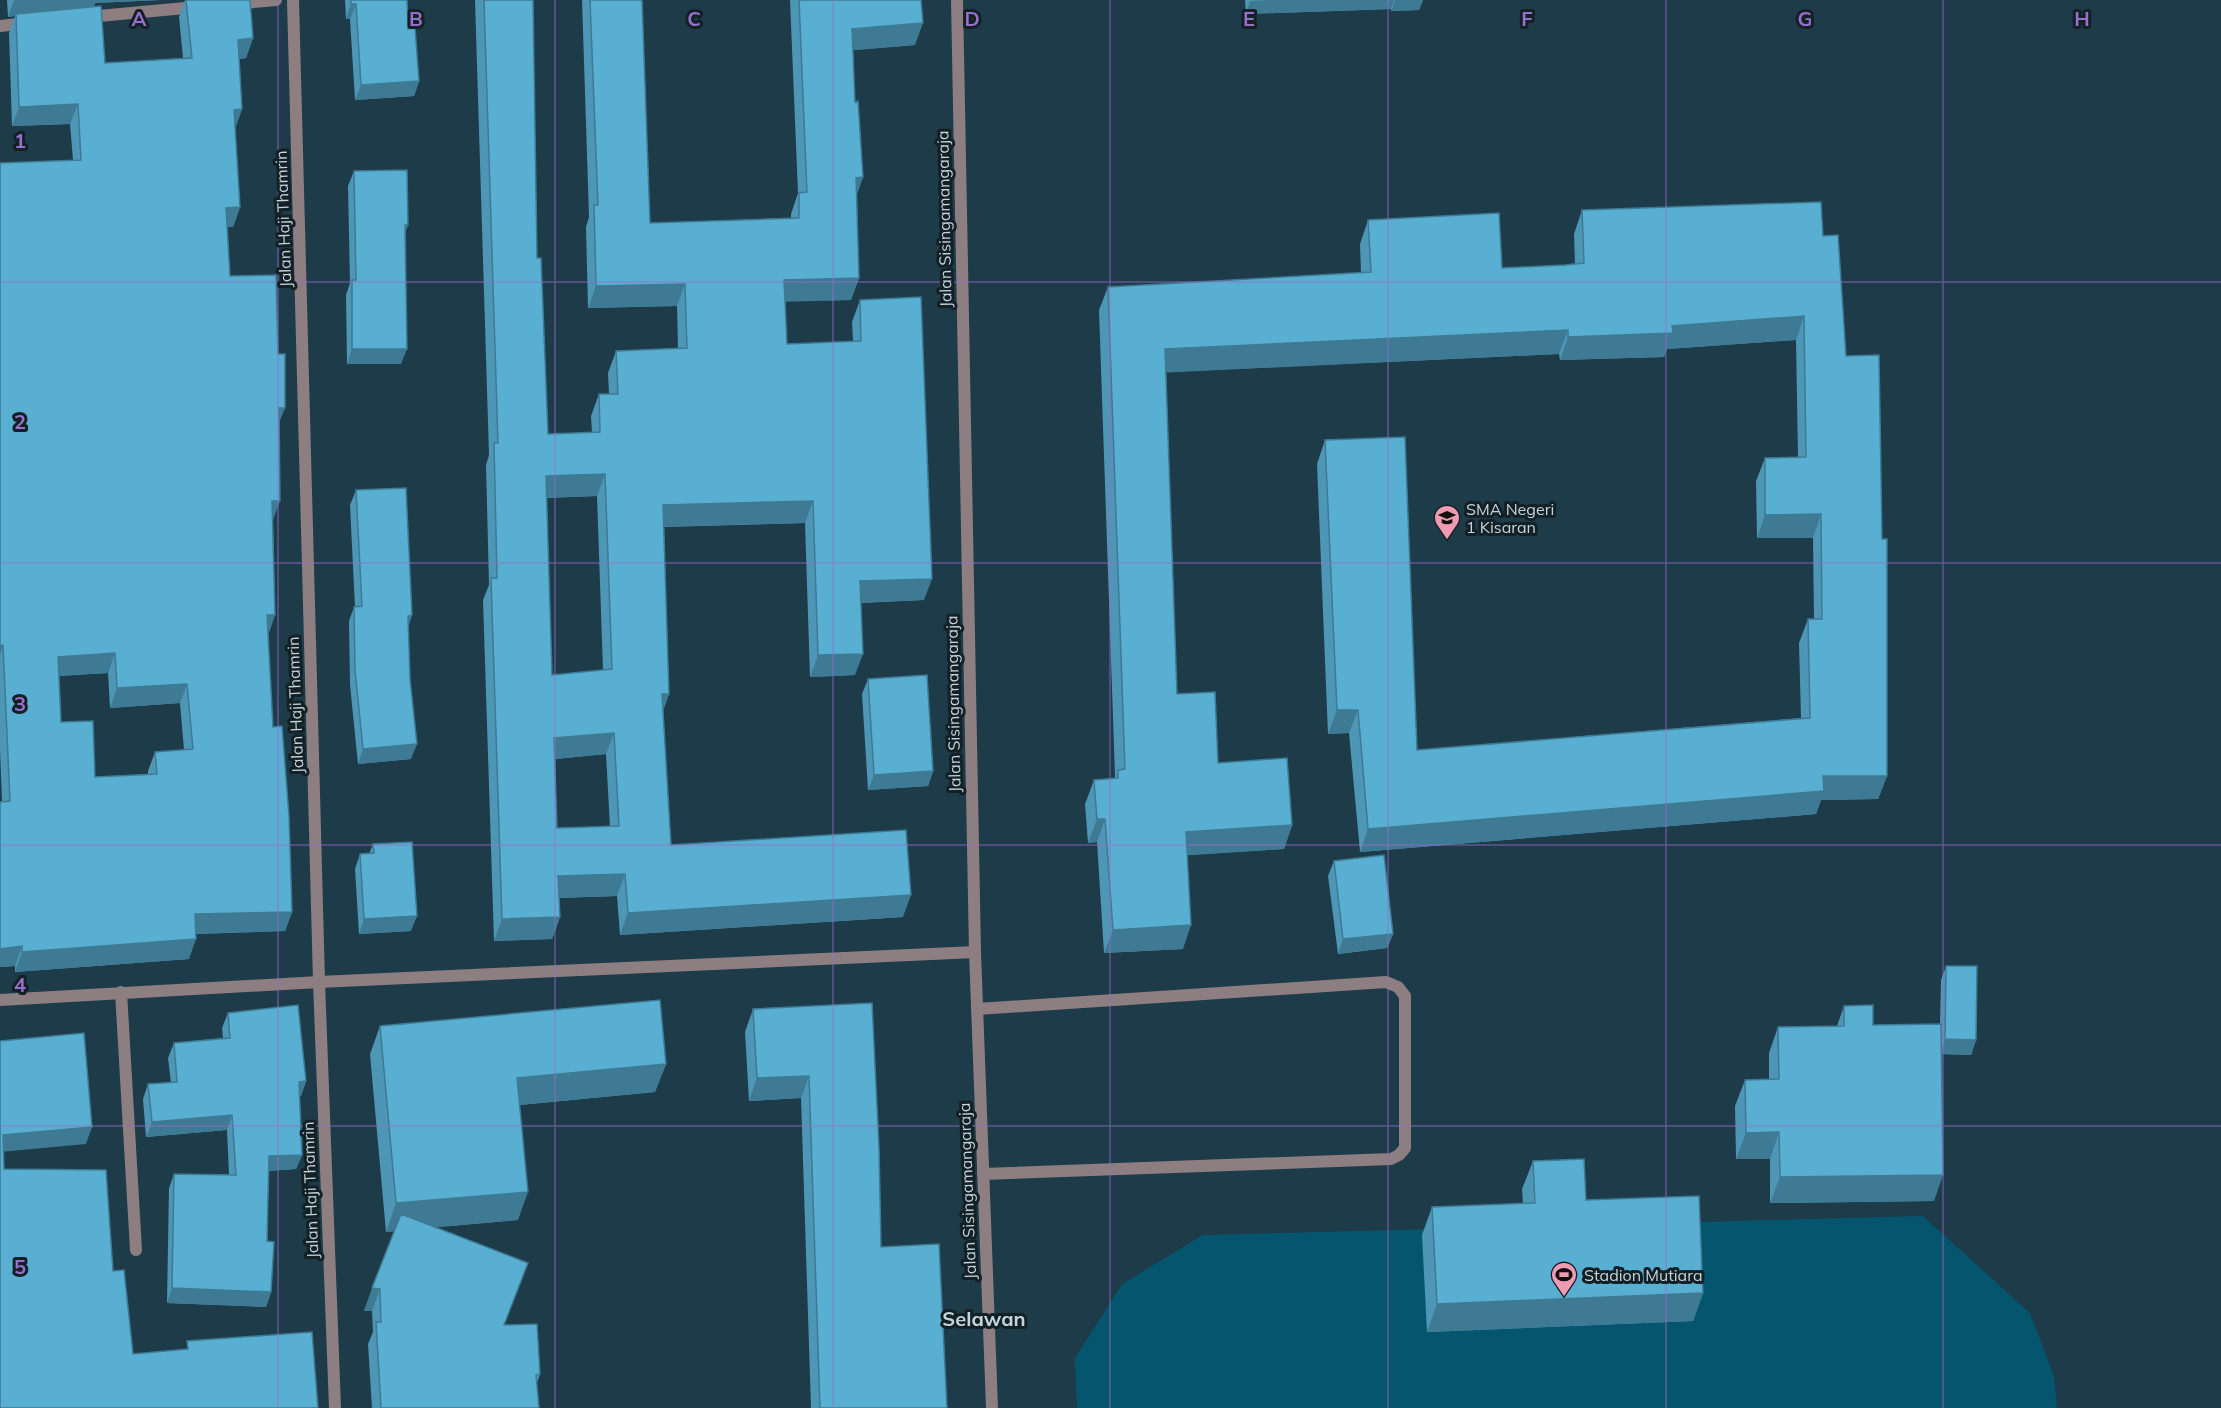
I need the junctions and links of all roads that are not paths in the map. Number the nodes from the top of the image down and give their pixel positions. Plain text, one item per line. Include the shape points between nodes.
1 (276, 0) edge
2 (293, 0) edge
3 (957, 0) edge
4 (80, 18) edge
5 (34, 22) edge
6 (0, 26) edge
7 (975, 952) junction
8 (319, 982) junction
9 (121, 992) junction
10 (0, 1000) edge
11 (976, 1009) junction
12 (983, 1174) junction
13 (136, 1250) dead end
14 (335, 1408) edge
15 (992, 1408) edge

1 - 4 street
2 - 8 street, Jalan Haji Thamrin
3 - 7 street, Jalan Sisingamangaraja
5 - 6 street
7 - 8 street
7 - 11 street, Jalan Sisingamangaraja
8 - 9 street
8 - 14 street, Jalan Haji Thamrin
9 - 10 street
9 - 13 street
11 - 12 street, Jalan Sisingamangaraja
11 - 12 street via 1386,982 1398,987 1405,996 1405,1148 1391,1159
12 - 15 street, Jalan Sisingamangaraja

